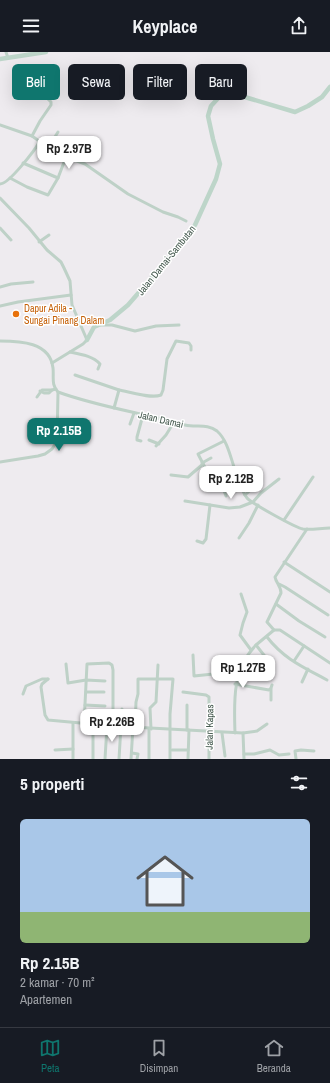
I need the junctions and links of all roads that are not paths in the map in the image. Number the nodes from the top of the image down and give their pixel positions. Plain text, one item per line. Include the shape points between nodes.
1 (6, 52) edge
2 (46, 52) edge
3 (40, 53) edge
4 (8, 58) junction
5 (0, 59) edge
6 (330, 87) edge
7 (50, 100) edge
8 (0, 125) edge
9 (58, 132) dead end
10 (32, 136) junction
11 (40, 142) junction
12 (48, 148) junction
13 (66, 157) junction
14 (23, 163) junction
15 (10, 178) junction
16 (58, 178) junction
17 (0, 184) edge
18 (0, 198) edge
19 (186, 221) dead end
20 (0, 228) edge
21 (49, 234) dead end
22 (11, 240) dead end
23 (40, 242) junction
24 (33, 282) dead end
25 (0, 286) edge
26 (71, 295) junction
27 (0, 306) edge
28 (101, 325) junction
29 (180, 325) dead end
30 (87, 340) junction
31 (0, 341) edge
32 (191, 350) dead end
33 (70, 352) junction
34 (52, 363) junction
35 (98, 369) dead end
36 (75, 375) dead end
37 (55, 390) junction
38 (119, 390) junction
39 (37, 397) dead end
40 (114, 408) junction
41 (134, 413) junction
42 (143, 415) junction
43 (174, 422) junction
44 (130, 424) dead end
45 (149, 440) dead end
46 (141, 441) dead end
47 (224, 441) junction
48 (211, 458) dead end
49 (0, 462) edge
50 (202, 463) junction
51 (234, 467) junction
52 (171, 475) dead end
53 (218, 475) junction
54 (313, 477) dead end
55 (210, 479) junction
56 (279, 479) dead end
57 (202, 484) dead end
58 (254, 487) dead end
59 (245, 494) junction
60 (226, 496) dead end
61 (185, 502) dead end
62 (253, 502) junction
63 (210, 505) junction
64 (258, 505) junction
65 (284, 520) junction
66 (330, 528) edge
67 (308, 529) junction
68 (239, 538) dead end
69 (197, 541) dead end
70 (284, 562) junction
71 (279, 584) junction
72 (330, 592) edge
73 (241, 594) dead end
74 (276, 604) junction
75 (328, 615) dead end
76 (274, 630) junction
77 (267, 637) junction
78 (325, 637) dead end
79 (256, 645) junction
80 (304, 646) junction
81 (251, 650) junction
82 (193, 655) dead end
83 (267, 659) dead end
84 (294, 661) junction
85 (243, 662) junction
86 (330, 663) edge
87 (66, 664) dead end
88 (158, 665) dead end
89 (308, 669) junction
90 (239, 673) junction
91 (271, 673) dead end
92 (158, 679) junction
93 (86, 680) junction
94 (326, 680) dead end
95 (105, 681) dead end
96 (302, 682) dead end
97 (236, 684) junction
98 (272, 685) dead end
99 (270, 689) junction
100 (86, 692) junction
101 (104, 692) dead end
102 (183, 692) dead end
103 (23, 694) dead end
104 (271, 700) dead end
105 (85, 705) junction
106 (187, 705) dead end
107 (105, 706) dead end
108 (122, 709) dead end
109 (73, 723) junction
110 (84, 724) junction
111 (267, 724) dead end
112 (93, 725) junction
113 (107, 726) junction
114 (113, 726) junction
115 (121, 727) junction
116 (134, 728) junction
117 (150, 729) junction
118 (170, 730) junction
119 (188, 730) junction
120 (209, 732) junction
121 (222, 733) junction
122 (235, 733) junction
123 (244, 733) junction
124 (73, 749) junction
125 (55, 750) dead end
126 (172, 750) dead end
127 (188, 750) junction
128 (314, 751) dead end
129 (132, 753) junction
130 (244, 754) junction
131 (289, 754) dead end
132 (225, 756) dead end
133 (73, 759) edge
134 (93, 759) edge
135 (105, 759) edge
136 (119, 759) edge
137 (132, 759) edge
138 (137, 759) edge
139 (149, 759) edge
140 (170, 759) edge
141 (188, 759) edge
142 (209, 759) edge
143 (244, 759) edge
144 (296, 759) edge

1 - 4 street
2 - 3 street
3 - 4 street
4 - 5 street
6 - 28 street, Jalan Damai-Sambutan via 322,97 296,112 238,95 221,95 211,106 208,116 220,164 196,224 128,305
7 - 10 street via 51,105
8 - 10 street
9 - 12 street
10 - 11 street
11 - 12 street
11 - 14 street
12 - 13 street
13 - 16 street
13 - 19 street via 85,164 134,197
14 - 15 street
14 - 16 street
15 - 16 street via 46,195 50,193
15 - 17 street via 4,184
18 - 23 street
20 - 22 street
21 - 23 street
23 - 26 street via 64,268 70,281
24 - 25 street
26 - 27 street
26 - 30 street via 74,312
28 - 29 street via 135,331 156,326
28 - 30 street, Jalan Damai-Sambutan via 94,327
30 - 33 street
31 - 34 street via 29,343 42,349
32 - 38 street via 189,343 176,341 168,359 160,396
33 - 34 street
33 - 35 street via 98,362
34 - 37 street
36 - 38 street
37 - 39 street via 40,391
37 - 40 street, Jalan Damai
37 - 49 street via 57,436 52,449 38,456
38 - 40 street
40 - 41 street, Jalan Damai
41 - 42 street, Jalan Damai
41 - 44 street
42 - 43 street, Jalan Damai
42 - 46 street via 137,437 137,440
43 - 45 street via 157,445
43 - 47 street, Jalan Damai via 186,426 210,427 217,431
47 - 50 street via 198,453
47 - 51 street, Jalan Damai
48 - 50 street
50 - 52 street via 188,477
50 - 55 street
51 - 53 street
51 - 59 street, Jalan Damai
53 - 55 street
53 - 60 street
54 - 65 street
55 - 57 street
56 - 62 street
58 - 59 street
59 - 62 street, Jalan Damai
61 - 63 street
62 - 63 street via 229,508
62 - 64 street, Jalan Damai
63 - 69 street via 206,539 203,543
64 - 65 street, Jalan Damai
64 - 68 street
65 - 67 street, Jalan Damai
66 - 67 street, Jalan Damai
67 - 70 street
70 - 71 street via 275,577
70 - 72 street
71 - 74 street via 281,593
71 - 75 street
73 - 81 street via 248,612 240,635
74 - 76 street via 267,622
74 - 78 street
76 - 77 street
76 - 80 street via 280,630
77 - 79 street
77 - 84 street via 276,648
79 - 81 street
79 - 83 street
80 - 84 street
80 - 86 street
81 - 85 street
82 - 90 street via 194,676
84 - 89 street
85 - 90 street
85 - 91 street via 271,667
87 - 93 street via 68,683
88 - 92 street
89 - 94 street
89 - 96 street
90 - 97 street
92 - 116 street via 138,679
92 - 117 street via 156,702 150,708
92 - 118 street via 173,679
93 - 95 street
93 - 100 street
93 - 114 street via 88,663 110,664 113,667
97 - 99 street
97 - 122 street
98 - 99 street
99 - 104 street
100 - 101 street
100 - 105 street
102 - 120 street, Jalan Kapas via 209,697
103 - 109 street via 26,686 48,679 41,687 46,719
105 - 107 street
105 - 110 street
106 - 119 street
108 - 115 street
109 - 110 street
109 - 124 street
110 - 112 street
111 - 123 street via 257,732
112 - 113 street
112 - 134 street
113 - 114 street
113 - 135 street
114 - 115 street
115 - 116 street
115 - 136 street
116 - 117 street
116 - 129 street
117 - 118 street
117 - 139 street
118 - 119 street
118 - 140 street
119 - 120 street
119 - 127 street
120 - 121 street
120 - 142 street, Jalan Kapas
121 - 122 street
121 - 132 street
122 - 123 street
123 - 130 street
124 - 125 street
124 - 133 street
126 - 127 street
127 - 141 street
128 - 144 street via 295,751
129 - 137 street
129 - 138 street via 138,754
130 - 131 street via 271,750 279,755
130 - 143 street

